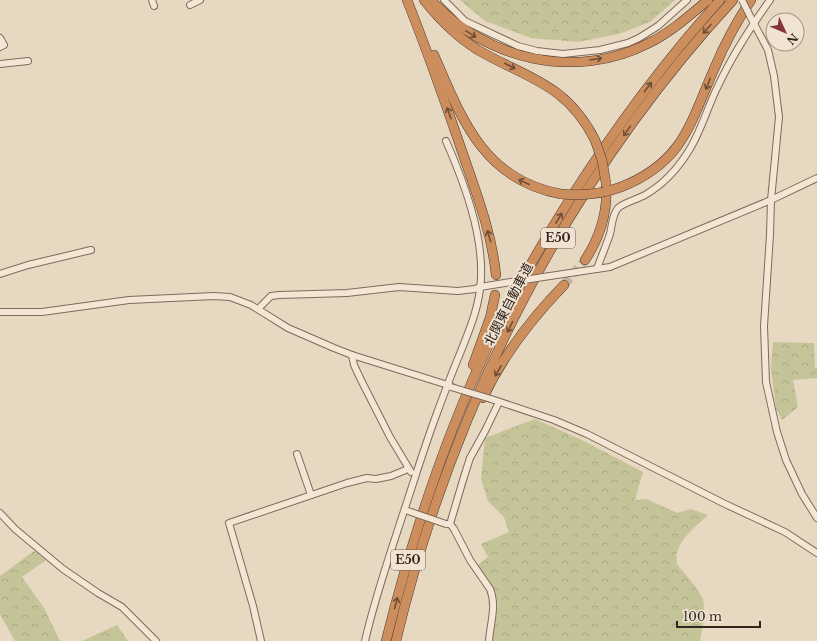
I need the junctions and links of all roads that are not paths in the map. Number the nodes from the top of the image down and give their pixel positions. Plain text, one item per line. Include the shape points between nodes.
1 (200, 0) edge
2 (407, 0) edge
3 (410, 0) edge
4 (424, 0) edge
5 (431, 0) edge
6 (444, 0) edge
7 (687, 0) edge
8 (708, 0) edge
9 (720, 0) edge
10 (733, 0) edge
11 (742, 0) edge
12 (752, 0) edge
13 (770, 0) edge
14 (190, 5) dead end
15 (753, 23) junction
16 (0, 38) edge
17 (0, 47) edge
18 (28, 60) dead end
19 (0, 64) edge
20 (446, 142) dead end
21 (817, 178) edge
22 (771, 200) junction
23 (90, 250) dead end
24 (585, 260) tunnel mouth
25 (597, 269) junction
26 (0, 274) edge
27 (496, 275) dead end
28 (564, 285) tunnel mouth
29 (480, 287) junction
30 (495, 295) dead end
31 (258, 309) junction
32 (0, 312) edge
33 (352, 355) junction
34 (449, 386) junction
35 (499, 402) junction
36 (297, 454) dead end
37 (408, 469) junction
38 (415, 476) junction
39 (434, 480) junction
40 (311, 495) junction
41 (434, 508) junction
42 (406, 511) junction
43 (0, 513) edge
44 (817, 518) edge
45 (448, 524) junction
46 (817, 553) edge
47 (156, 641) edge
48 (260, 641) edge
49 (365, 641) edge
50 (386, 641) edge
51 (396, 641) edge
52 (489, 641) edge

1 - 14 street
27 -> 2 highway via 491,243 474,188
12 -> 3 highway, bridge via 724,48 693,121 670,155 655,168 621,187 579,194 544,190 519,180 480,146 460,113
4 -> 24 highway, bridge via 466,42 557,93 582,118 595,140 602,160 607,197 604,218 596,241
5 -> 8 highway via 463,29 487,44 534,59 568,62 603,58 643,46 675,27
6 - 7 street via 465,21 518,46 563,54 600,50 628,43 658,26
39 -> 9 highway, 北関東自動車道 / E50 via 488,346 538,251 633,107
10 -> 41 highway, 北関東自動車道 / E50 via 641,112 569,219 493,360
11 - 15 street, bridge
13 - 15 street
15 - 22 street via 772,62 779,117
15 - 25 street via 724,73 684,157 654,188 618,208
16 - 17 street via 4,45
18 - 19 street
20 - 29 street via 463,180 472,213 480,253
21 - 22 street
22 - 25 street via 610,267
22 - 44 street via 764,326 766,382 783,450 799,487
23 - 26 street
25 - 29 street, bridge
28 -> 41 highway via 530,322 499,368
29 - 31 street via 475,290 449,291 399,287 347,293 279,295 271,296
29 - 34 street via 473,319
30 - 39 highway via 490,318 456,410
31 - 32 street via 238,300 214,296 119,301 42,312
31 - 33 street via 288,328
33 - 34 street
33 - 37 street via 361,380
34 - 35 street, bridge
34 - 38 street
35 - 45 street via 470,458
35 - 46 street via 587,434 785,532
36 - 40 street
37 - 38 street
37 - 40 street via 391,476 367,478
38 - 42 street
50 -> 39 highway, 北関東自動車道 / E50 via 412,544
40 - 48 street via 229,523 253,606
41 - 51 highway, 北関東自動車道 / E50
42 - 45 street, bridge
42 - 49 street via 390,552
43 - 47 street via 63,569 122,607
45 - 52 street via 454,529 470,560 490,589 493,606

